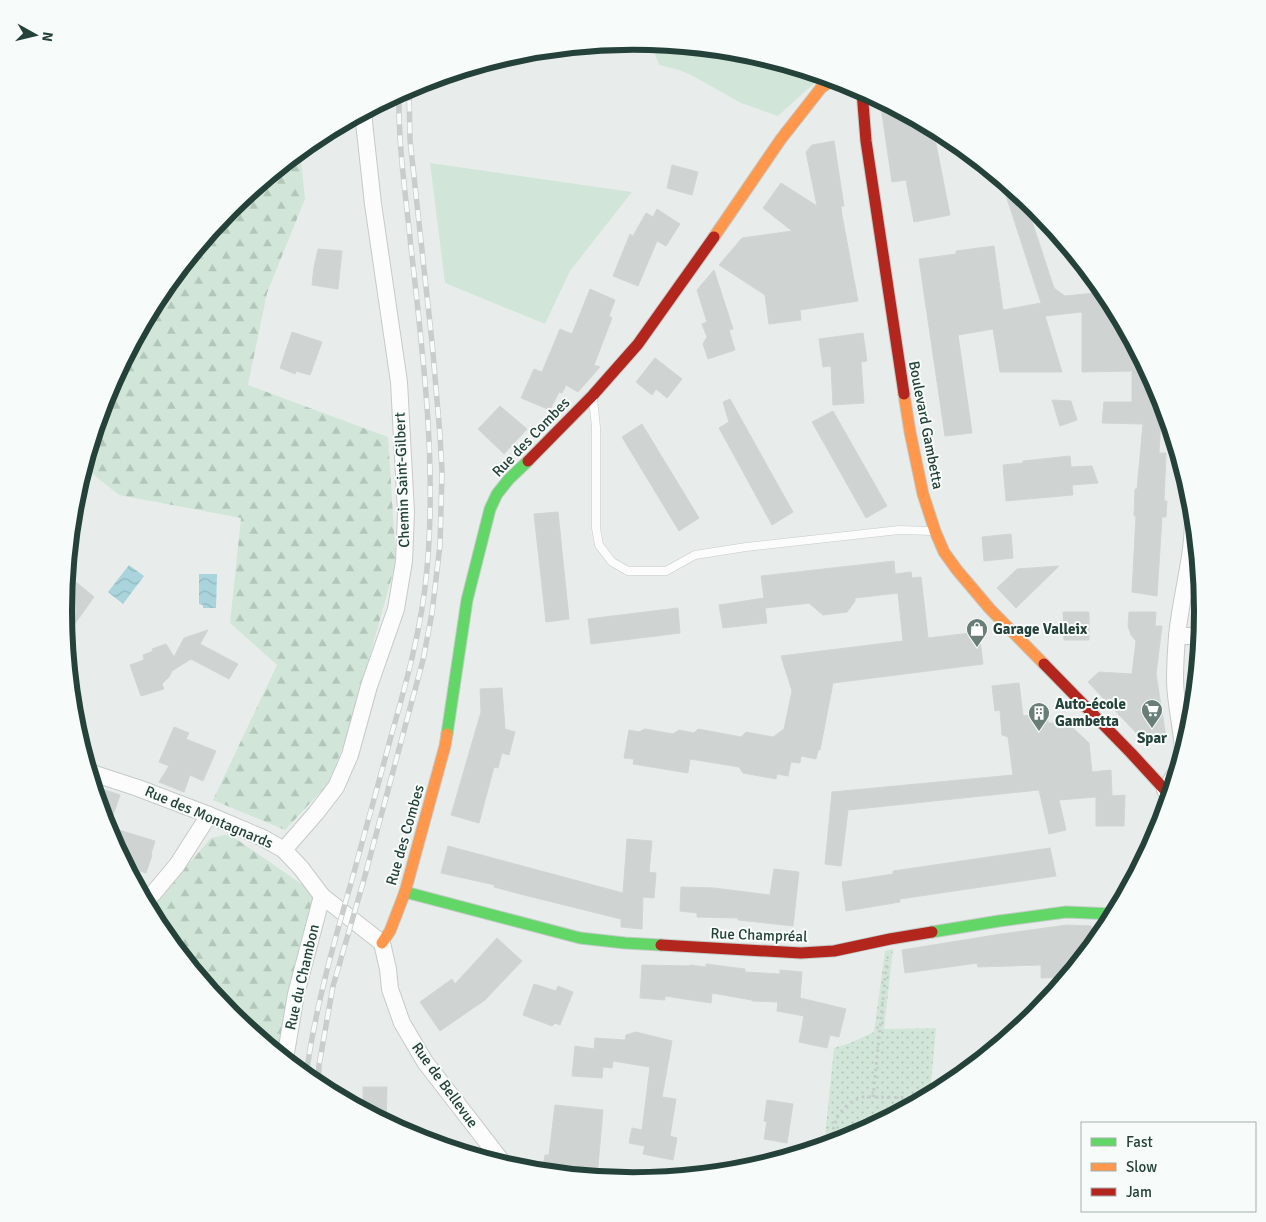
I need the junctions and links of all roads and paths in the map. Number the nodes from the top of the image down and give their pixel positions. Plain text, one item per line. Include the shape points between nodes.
1 (826, 85) edge
2 (863, 100) edge
3 (364, 119) edge
4 (593, 395) junction
5 (935, 531) junction
6 (1193, 571) edge
7 (1177, 636) junction
8 (1193, 636) edge
9 (1181, 727) edge
10 (97, 775) edge
11 (1164, 790) edge
12 (209, 815) junction
13 (284, 850) junction
14 (405, 892) junction
15 (322, 896) junction
16 (150, 897) edge
17 (1105, 914) edge
18 (890, 939) junction
19 (382, 943) junction
20 (287, 1053) edge
21 (873, 1096) junction
22 (913, 1098) edge
23 (832, 1135) edge
24 (497, 1155) edge

1 - 4 street, Rue des Combes via 781,139 638,344
2 - 5 street, Boulevard Gambetta via 866,141 910,432 923,494
3 - 13 street, Chemin Saint-Gilbert via 399,382 406,513 404,561 396,609 369,686 350,755 336,787
4 - 5 lane via 597,537 612,562 628,571 666,571 695,556 746,547 900,530
4 - 14 street, Rue des Combes via 508,479 490,509 467,600 445,746
5 - 11 street, Boulevard Gambetta via 956,570 990,609
6 - 7 street
7 - 8 street
7 - 9 street via 1175,680
10 - 12 street, Rue des Montagnards
12 - 13 street, Rue des Montagnards
12 - 16 street via 177,865
13 - 15 street, Rue des Montagnards
14 - 18 street, Rue Champréal via 606,942 801,953
14 - 19 street, Rue des Combes
15 - 19 street, Rue des Montagnards
15 - 20 street, Rue du Chambon via 296,994
17 - 18 street, Rue Champréal via 1066,912
18 - 21 path
19 - 24 street, Rue de Bellevue via 390,989 402,1023 425,1062
21 - 22 path
21 - 23 path via 854,1100 845,1107 837,1118

